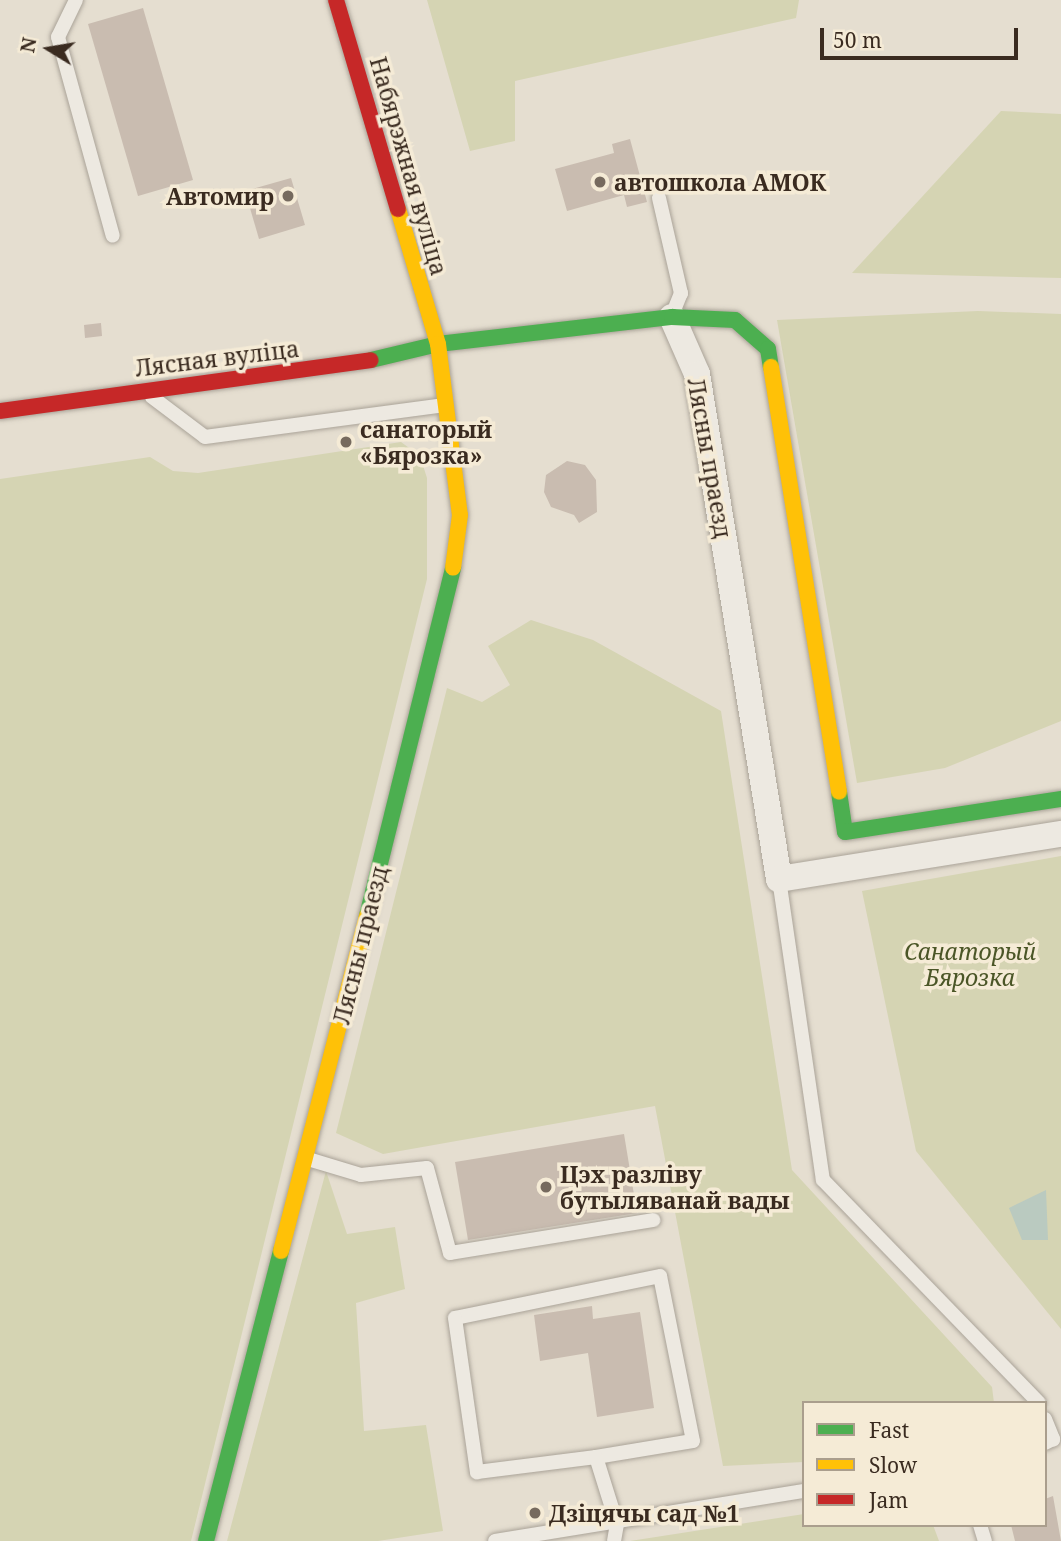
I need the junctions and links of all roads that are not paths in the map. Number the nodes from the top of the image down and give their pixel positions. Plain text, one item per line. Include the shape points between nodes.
1 (76, 0) edge
2 (336, 0) edge
3 (659, 198) dead end
4 (113, 236) dead end
5 (672, 317) junction
6 (438, 344) junction
7 (142, 390) junction
8 (450, 404) junction
9 (0, 411) edge
10 (1061, 799) edge
11 (1061, 834) edge
12 (779, 879) junction
13 (306, 1159) junction
14 (653, 1220) dead end
15 (1037, 1401) edge
16 (596, 1457) junction
17 (802, 1492) edge
18 (617, 1524) junction
19 (206, 1541) edge
20 (495, 1541) edge
21 (614, 1541) edge

1 - 4 lane via 58,37
2 - 6 street, Набярэжная вуліца
3 - 5 lane via 681,293
5 - 6 street, Лясная вуліца
5 - 10 street via 736,320 768,349 845,832
5 - 12 street, Лясны праезд via 697,374
6 - 7 street, Лясная вуліца via 351,365
6 - 8 street, Лясны праезд
7 - 8 lane via 205,438
7 - 9 street, Лясная вуліца
8 - 13 street, Лясны праезд via 461,497 453,570
11 - 12 street
12 - 15 lane via 823,1180
13 - 14 lane via 361,1175 427,1168 450,1253
13 - 19 street, Лясны праезд
16 - 16 lane via 477,1472 455,1318 660,1276 693,1441
16 - 18 lane
17 - 18 lane
18 - 20 lane
18 - 21 lane

